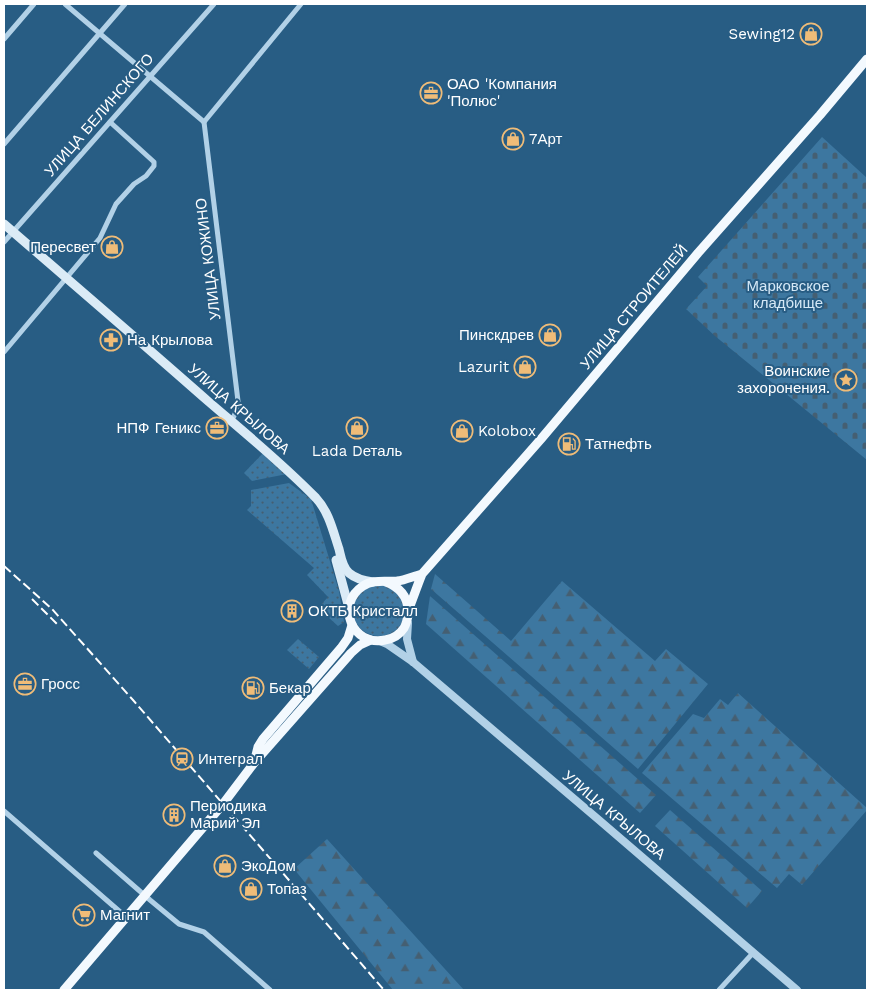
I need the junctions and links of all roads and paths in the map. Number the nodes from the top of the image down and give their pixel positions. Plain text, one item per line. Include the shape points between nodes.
1 (34, 4) edge
2 (65, 4) edge
3 (125, 4) edge
4 (214, 4) edge
5 (301, 4) edge
6 (100, 32) junction
7 (4, 39) edge
8 (867, 59) edge
9 (150, 75) junction
10 (110, 122) junction
11 (204, 122) junction
12 (4, 144) edge
13 (4, 224) edge
14 (13, 232) junction
15 (4, 242) edge
16 (67, 278) junction
17 (4, 352) edge
18 (231, 421) junction
19 (318, 500) junction
20 (422, 574) junction
21 (374, 582) junction
22 (386, 582) junction
23 (349, 608) junction
24 (408, 615) junction
25 (352, 626) junction
26 (376, 641) junction
27 (413, 662) junction
28 (254, 763) junction
29 (4, 811) edge
30 (96, 853) dead end
31 (144, 896) junction
32 (126, 917) junction
33 (753, 952) junction
34 (64, 990) edge
35 (270, 990) edge
36 (719, 990) edge
37 (797, 990) edge

1 - 7 street
2 - 6 street
3 - 6 street
4 - 9 street, УЛИЦА БЕЛИНСКОГО
5 - 11 street
6 - 9 street
6 - 12 street
8 - 20 main road, УЛИЦА СТРОИТЕЛЕЙ
9 - 10 street, УЛИЦА БЕЛИНСКОГО
9 - 11 street
10 - 14 street, УЛИЦА БЕЛИНСКОГО
10 - 16 street via 154,162 154,166 116,204 100,238
11 - 18 street, УЛИЦА КОЖИНО via 238,401
13 - 14 main road, УЛИЦА КРЫЛОВА
14 - 15 street, УЛИЦА БЕЛИНСКОГО
14 - 16 main road, УЛИЦА КРЫЛОВА
16 - 17 street
16 - 18 main road, УЛИЦА КРЫЛОВА
18 - 19 main road, УЛИЦА КРЫЛОВА
19 - 21 main road, УЛИЦА КРЫЛОВА via 330,522 346,570 359,579
19 - 23 main road, УЛИЦА КРЫЛОВА
20 - 22 main road
20 - 24 main road, УЛИЦА СТРОИТЕЛЕЙ
21 - 22 main road
21 - 23 main road via 358,590
22 - 24 main road via 405,596
23 - 25 main road
24 - 26 main road, УЛИЦА СТРОИТЕЛЕЙ via 398,635
24 - 27 street via 407,639
25 - 26 main road via 364,637
25 - 28 main road, УЛИЦА СТРОИТЕЛЕЙ via 341,648 263,739
26 - 27 street, УЛИЦА КРЫЛОВА via 387,644
26 - 28 main road, УЛИЦА СТРОИТЕЛЕЙ via 360,645 351,653
27 - 33 street, УЛИЦА КРЫЛОВА
28 - 31 main road, УЛИЦА СТРОИТЕЛЕЙ
29 - 32 street
30 - 31 street
31 - 32 main road, УЛИЦА СТРОИТЕЛЕЙ
31 - 35 street via 179,924 204,932
32 - 34 main road, УЛИЦА СТРОИТЕЛЕЙ
33 - 36 street
33 - 37 street, УЛИЦА КРЫЛОВА

